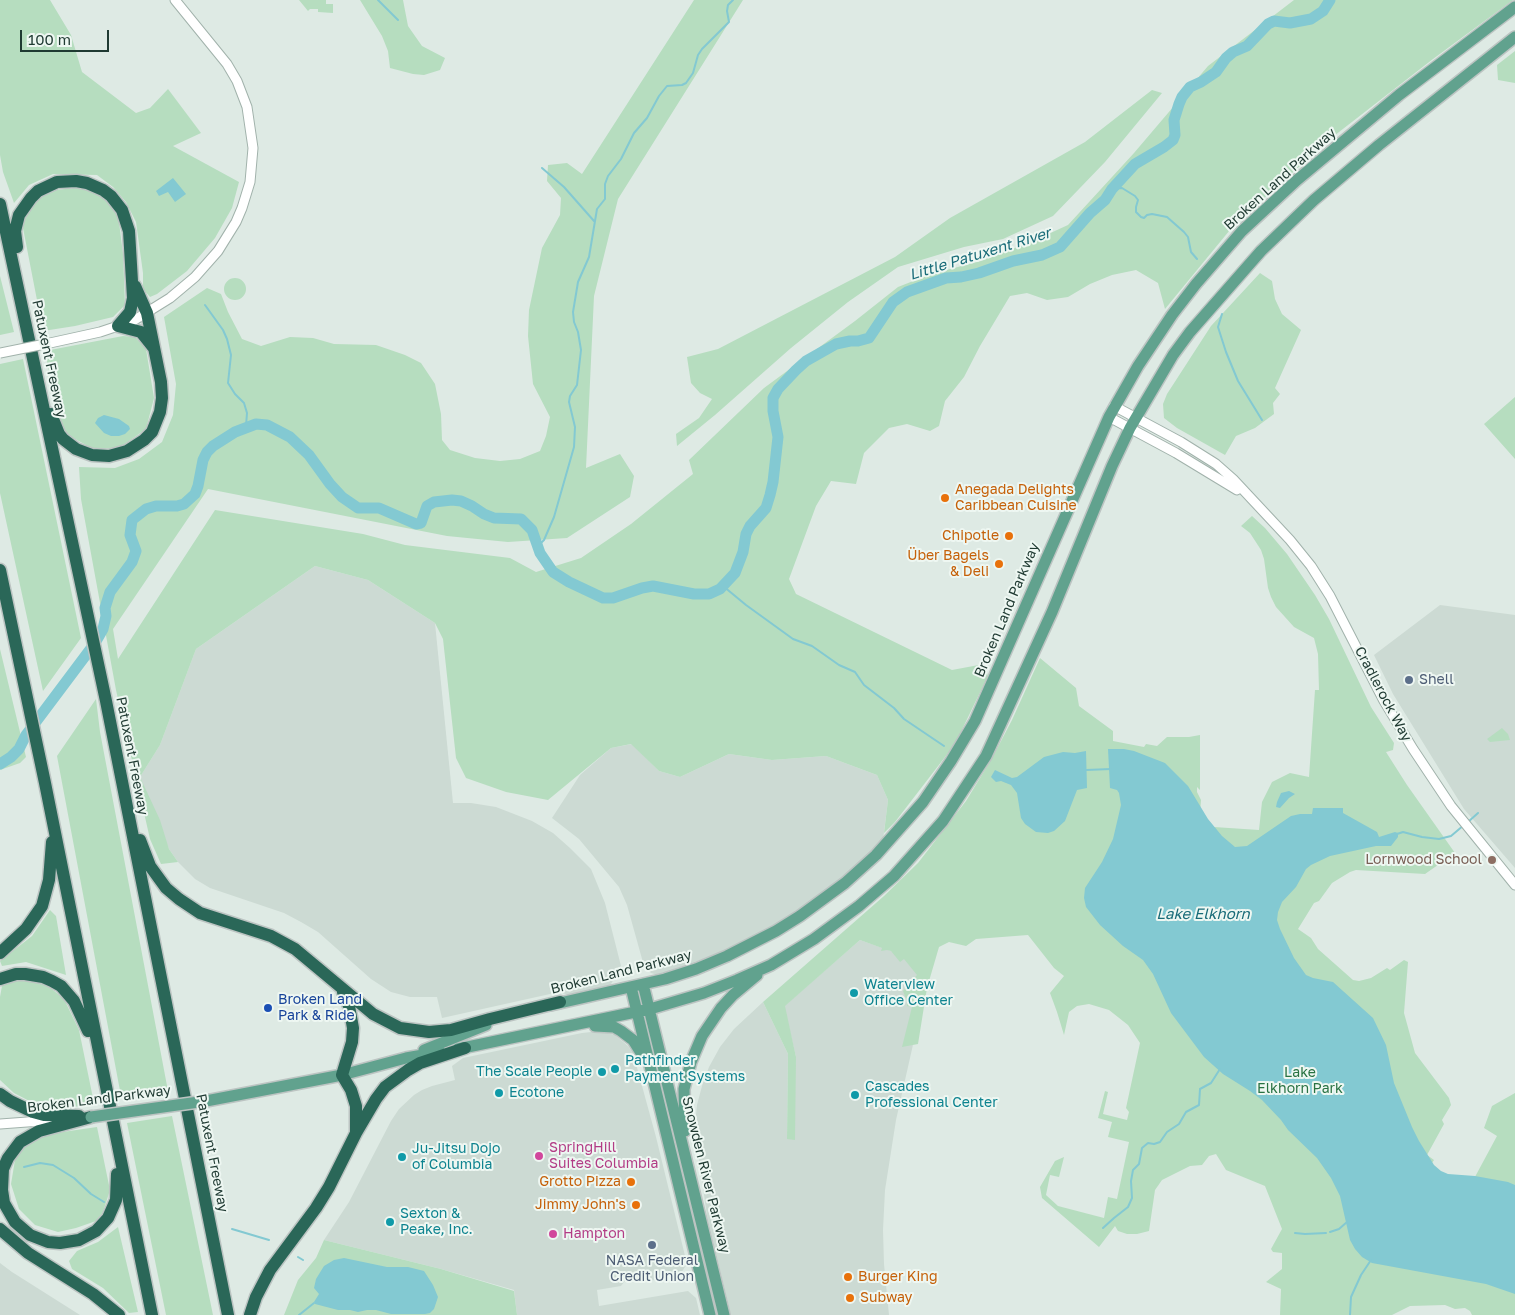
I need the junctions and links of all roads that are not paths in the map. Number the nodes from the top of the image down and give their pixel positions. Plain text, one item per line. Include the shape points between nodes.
1 (175, 0) edge
2 (1515, 7) edge
3 (1515, 37) edge
4 (0, 204) edge
5 (133, 277) junction
6 (147, 313) junction
7 (25, 316) junction
8 (118, 326) junction
9 (154, 346) junction
10 (32, 350) junction
11 (0, 353) edge
12 (1112, 412) junction
13 (1135, 417) junction
14 (1130, 428) junction
15 (1254, 502) junction
16 (0, 570) edge
17 (113, 738) junction
18 (48, 800) junction
19 (1515, 885) edge
20 (0, 953) edge
21 (771, 965) junction
22 (0, 979) edge
23 (644, 984) junction
24 (631, 987) junction
25 (340, 988) junction
26 (560, 1002) junction
27 (650, 1009) junction
28 (636, 1012) junction
29 (566, 1027) junction
30 (465, 1048) junction
31 (406, 1058) junction
32 (650, 1070) junction
33 (342, 1075) junction
34 (105, 1086) junction
35 (0, 1094) edge
36 (92, 1117) junction
37 (0, 1124) edge
38 (113, 1124) junction
39 (356, 1133) junction
40 (689, 1170) junction
41 (0, 1229) edge
42 (119, 1315) edge
43 (152, 1315) edge
44 (228, 1315) edge
45 (250, 1315) edge
46 (710, 1315) edge
47 (724, 1315) edge

1 - 6 street via 220,54 239,87 250,122 252,168 239,216 218,252 182,289
2 - 12 main road, Broken Land Parkway via 1365,122 1242,231 1172,315
3 - 13 main road, Broken Land Parkway via 1360,161 1261,250 1172,355
4 - 7 highway, Patuxent Freeway
5 - 6 highway
5 - 7 highway via 126,220 111,196 96,186 76,181 57,182 31,198 16,223
5 - 8 highway via 132,306
6 - 8 street
6 - 9 highway
7 - 10 highway, Patuxent Freeway
8 - 9 highway via 141,332
8 - 11 street, bridge
9 - 10 highway via 162,398 157,422 152,432 136,447 109,456 85,453 59,434
10 - 17 highway, Patuxent Freeway
12 - 13 street, Cradlerock Way
12 - 14 street, Cradlerock Way
12 - 23 main road, Broken Land Parkway via 979,713 938,782 908,821 855,874 784,926 696,969
13 - 14 main road, Broken Land Parkway
13 - 15 street, Cradlerock Way via 1208,459
14 - 15 street, Cradlerock Way via 1211,472
14 - 21 main road, Broken Land Parkway via 999,730 959,799 926,841 877,891 822,934
15 - 19 street, Cradlerock Way via 1290,540 1319,578 1399,726 1430,776
16 - 18 highway
17 - 25 highway via 141,844 150,866 166,888 200,912 271,936 295,949
17 - 44 highway, Patuxent Freeway
18 - 20 highway via 52,841 45,898 36,917
18 - 34 highway
21 - 27 main road, Broken Land Parkway via 704,993
21 - 40 main road via 721,1008 696,1048 684,1089
22 - 34 highway via 16,974 43,977 68,993 84,1020
23 - 24 main road, Broken Land Parkway
23 - 27 main road, Snowden River Parkway
24 - 26 main road, Broken Land Parkway
24 - 28 main road, Snowden River Parkway
25 - 26 highway via 386,1022 400,1028 429,1032 451,1030
25 - 33 highway via 349,1006 353,1028
26 - 31 main road, Broken Land Parkway via 492,1023
27 - 28 main road, Broken Land Parkway
27 - 40 main road, Snowden River Parkway
28 - 29 main road, Broken Land Parkway
28 - 32 main road, Snowden River Parkway
29 - 30 main road, Broken Land Parkway
29 - 32 main road via 607,1026 621,1031 638,1046
30 - 31 main road, Broken Land Parkway
30 - 39 highway via 420,1064 397,1077 376,1099
31 - 33 main road, Broken Land Parkway
32 - 46 main road, Snowden River Parkway
33 - 36 main road, Broken Land Parkway, bridge via 206,1101
33 - 39 highway via 356,1106
34 - 38 highway
35 - 36 highway via 39,1113
36 - 37 street, Broken Land Parkway
36 - 38 highway via 28,1136 8,1158 2,1179 4,1203 15,1222 38,1239 60,1243 79,1240 96,1232 108,1218 118,1191
38 - 43 highway
39 - 45 highway via 316,1208 262,1283
40 - 47 main road, Snowden River Parkway
41 - 42 highway via 28,1253 93,1294

